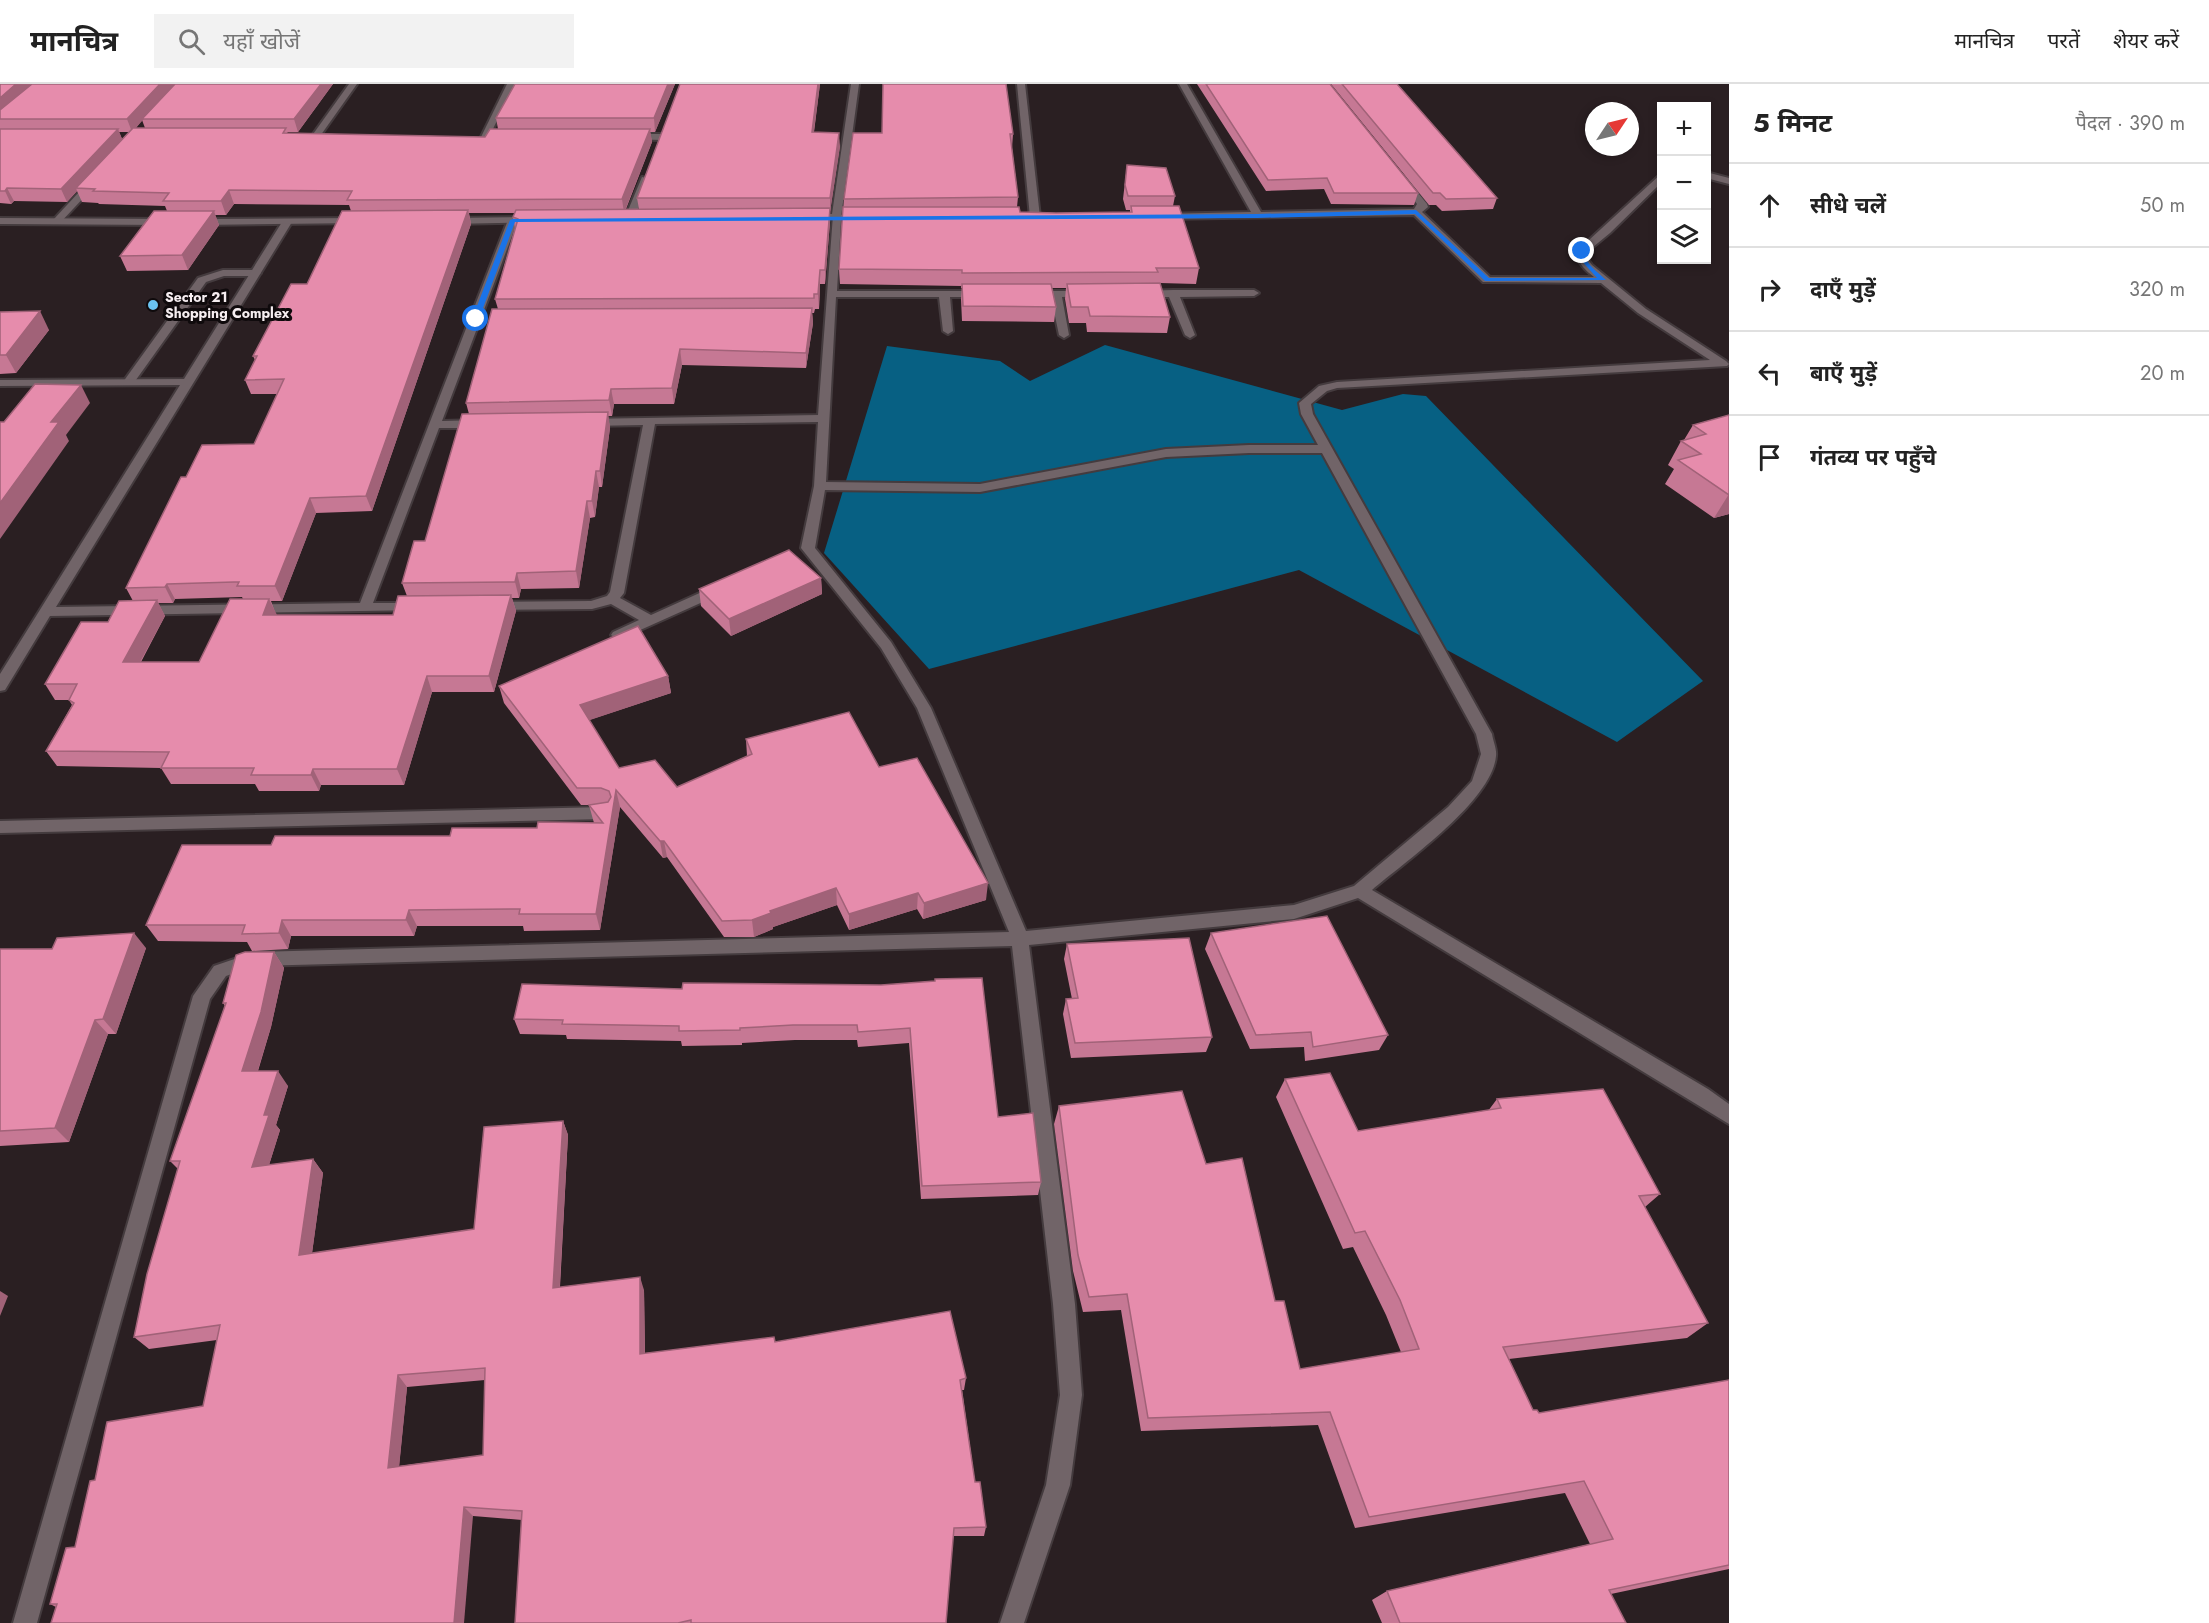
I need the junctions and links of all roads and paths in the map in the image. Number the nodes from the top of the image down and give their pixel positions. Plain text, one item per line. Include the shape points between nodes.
1 (353, 84) edge
2 (511, 84) edge
3 (855, 84) edge
4 (1021, 84) edge
5 (1183, 84) edge
6 (665, 127) edge
7 (304, 137) edge
8 (315, 137) junction
9 (326, 137) edge
10 (473, 137) edge
11 (485, 137) junction
12 (496, 137) edge
13 (625, 137) edge
14 (661, 137) junction
15 (657, 147) edge
16 (649, 167) edge
17 (104, 170) edge
18 (1400, 176) edge
19 (1711, 176) edge
20 (1657, 181) edge
21 (1729, 181) edge
22 (1416, 212) junction
23 (1257, 216) junction
24 (836, 217) junction
25 (871, 217) edge
26 (1023, 217) edge
27 (1035, 217) junction
28 (1047, 217) edge
29 (1152, 217) edge
30 (802, 218) edge
31 (513, 220) junction
32 (548, 220) edge
33 (617, 220) edge
34 (629, 220) junction
35 (640, 220) edge
36 (0, 221) edge
37 (57, 221) junction
38 (371, 221) edge
39 (442, 221) edge
40 (287, 222) junction
41 (256, 273) junction
42 (1603, 280) junction
43 (1254, 293) dead end
44 (831, 294) junction
45 (944, 294) junction
46 (1000, 294) edge
47 (1022, 294) edge
48 (1056, 294) junction
49 (1103, 294) edge
50 (1126, 294) edge
51 (1173, 294) junction
52 (948, 331) dead end
53 (1064, 334) dead end
54 (1190, 335) dead end
55 (1725, 365) edge
56 (129, 382) junction
57 (188, 382) junction
58 (0, 383) edge
59 (825, 418) junction
60 (650, 421) junction
61 (578, 423) edge
62 (495, 424) edge
63 (435, 425) junction
64 (1326, 449) junction
65 (820, 486) junction
66 (735, 582) edge
67 (612, 598) junction
68 (425, 606) edge
69 (485, 606) edge
70 (365, 607) junction
71 (45, 612) junction
72 (650, 620) junction
73 (601, 643) edge
74 (0, 686) edge
75 (605, 813) edge
76 (0, 827) edge
77 (1360, 891) junction
78 (1020, 939) junction
79 (1729, 1115) edge
80 (25, 1623) edge
81 (1012, 1623) edge

1 - 8 street
2 - 11 street
3 - 24 street
4 - 27 street
5 - 23 street
6 - 14 street
7 - 8 street
8 - 9 street
10 - 11 street
11 - 12 street
13 - 14 street
14 - 15 street
16 - 34 street
17 - 37 street
18 - 22 street via 1424,207
19 - 21 street
20 - 42 street via 1582,251 1588,267
22 - 23 street
22 - 42 street via 1487,280
23 - 29 street
24 - 25 street
24 - 30 street
24 - 44 street
26 - 27 street
27 - 28 street
31 - 32 street
31 - 39 street
31 - 63 street via 482,319
33 - 34 street
34 - 35 street
36 - 37 street
37 - 40 street
38 - 40 street
40 - 41 street
41 - 56 street via 223,273 202,280
41 - 57 street
42 - 55 street via 1677,336
43 - 51 street
44 - 45 street
44 - 59 street via 825,318
45 - 46 street
45 - 52 street
47 - 48 street
48 - 49 street
48 - 53 street
50 - 51 street
51 - 54 street
55 - 64 street via 1337,385 1323,388 1305,404
56 - 57 street
56 - 58 street
57 - 71 street
59 - 60 street
59 - 65 street
60 - 61 street
60 - 67 street via 617,593
62 - 63 street
63 - 70 street
64 - 65 street via 1166,453 980,488
64 - 77 street via 1484,734 1489,754 1478,784 1454,811
65 - 78 street via 803,551 886,645 924,708
66 - 72 street
67 - 69 street via 592,605
67 - 72 street
68 - 70 street
70 - 71 street
71 - 74 street
72 - 73 street
75 - 76 street
77 - 78 street via 1294,912
77 - 79 street
78 - 80 street via 255,959 220,971 202,996
78 - 81 street via 1064,1304 1071,1395 1058,1485

